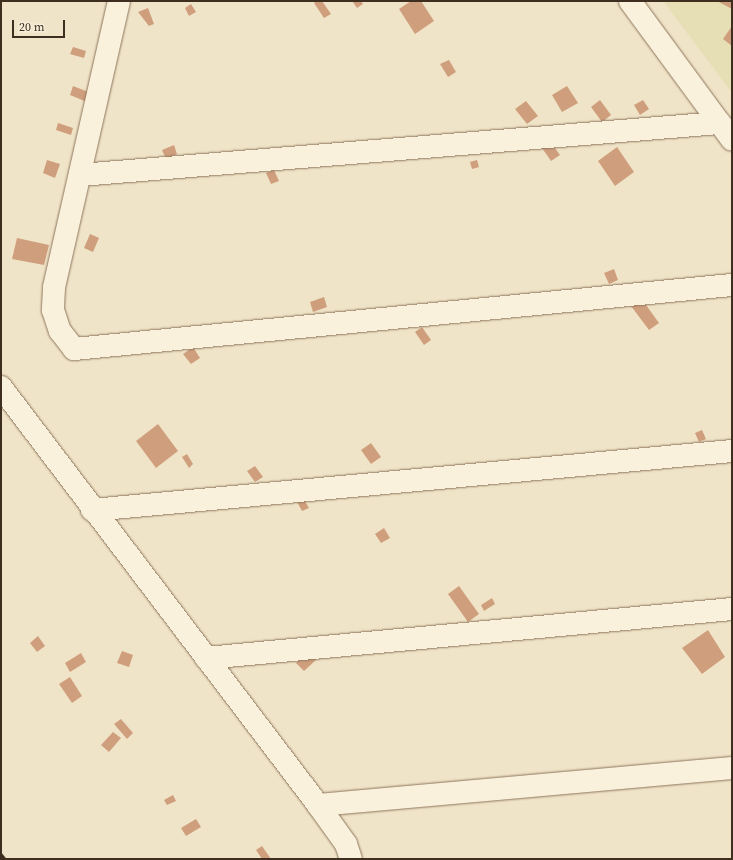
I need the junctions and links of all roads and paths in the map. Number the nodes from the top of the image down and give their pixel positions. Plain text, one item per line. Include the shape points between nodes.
1 (122, 1) edge
2 (630, 1) edge
3 (726, 132) edge
4 (80, 175) junction
5 (732, 285) edge
6 (1, 387) edge
7 (732, 451) edge
8 (92, 510) junction
9 (732, 609) edge
10 (206, 658) junction
11 (732, 768) edge
12 (318, 805) junction
13 (351, 859) edge

1 - 4 street
2 - 3 street
3 - 4 street
4 - 5 street via 54,288 53,310 60,331 74,349
6 - 8 street
7 - 8 street
8 - 10 street
9 - 10 street
10 - 12 street
11 - 12 street
12 - 13 street via 346,844

